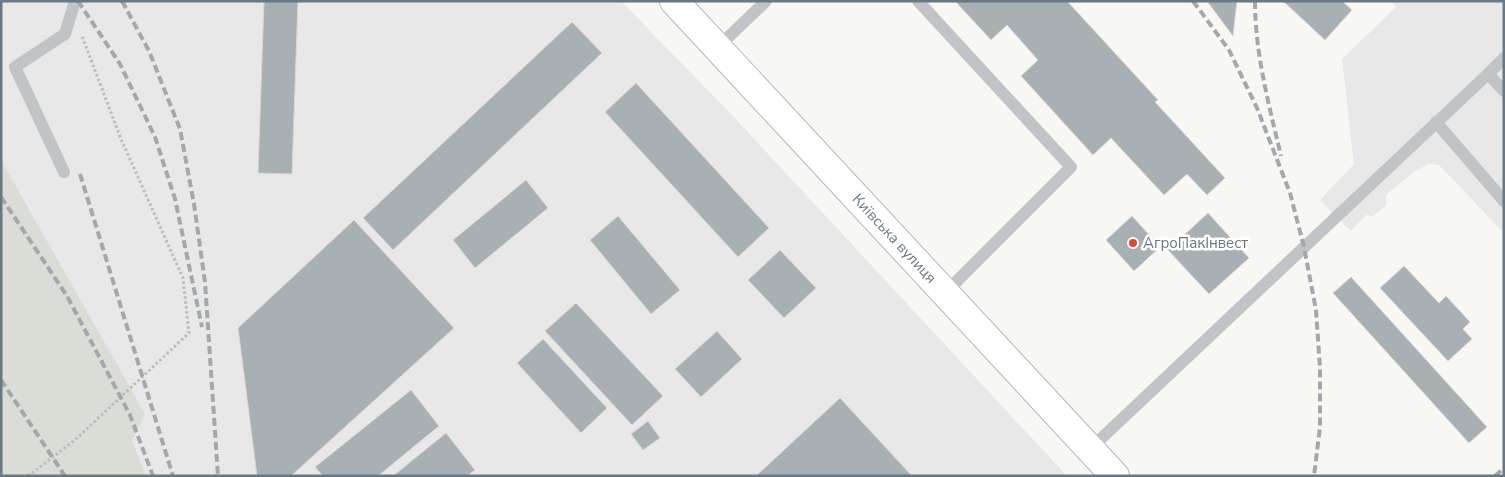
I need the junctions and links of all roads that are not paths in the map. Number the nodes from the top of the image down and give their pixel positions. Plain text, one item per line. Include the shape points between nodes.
1 (674, 1) edge
2 (766, 1) edge
3 (918, 1) edge
4 (74, 6) edge
5 (717, 48) junction
6 (1504, 58) edge
7 (1488, 74) junction
8 (1504, 91) edge
9 (1436, 122) junction
10 (64, 172) dead end
11 (1504, 200) edge
12 (946, 292) junction
13 (1090, 449) junction
14 (1115, 476) edge

1 - 5 main road, Київська вулиця
2 - 5 lane
3 - 12 lane via 1071,167
4 - 10 lane via 65,34 15,67
5 - 12 main road, Київська вулиця
6 - 7 lane
7 - 8 lane
7 - 9 lane
9 - 11 lane
9 - 13 lane
12 - 13 main road, Київська вулиця
13 - 14 main road, Київська вулиця

